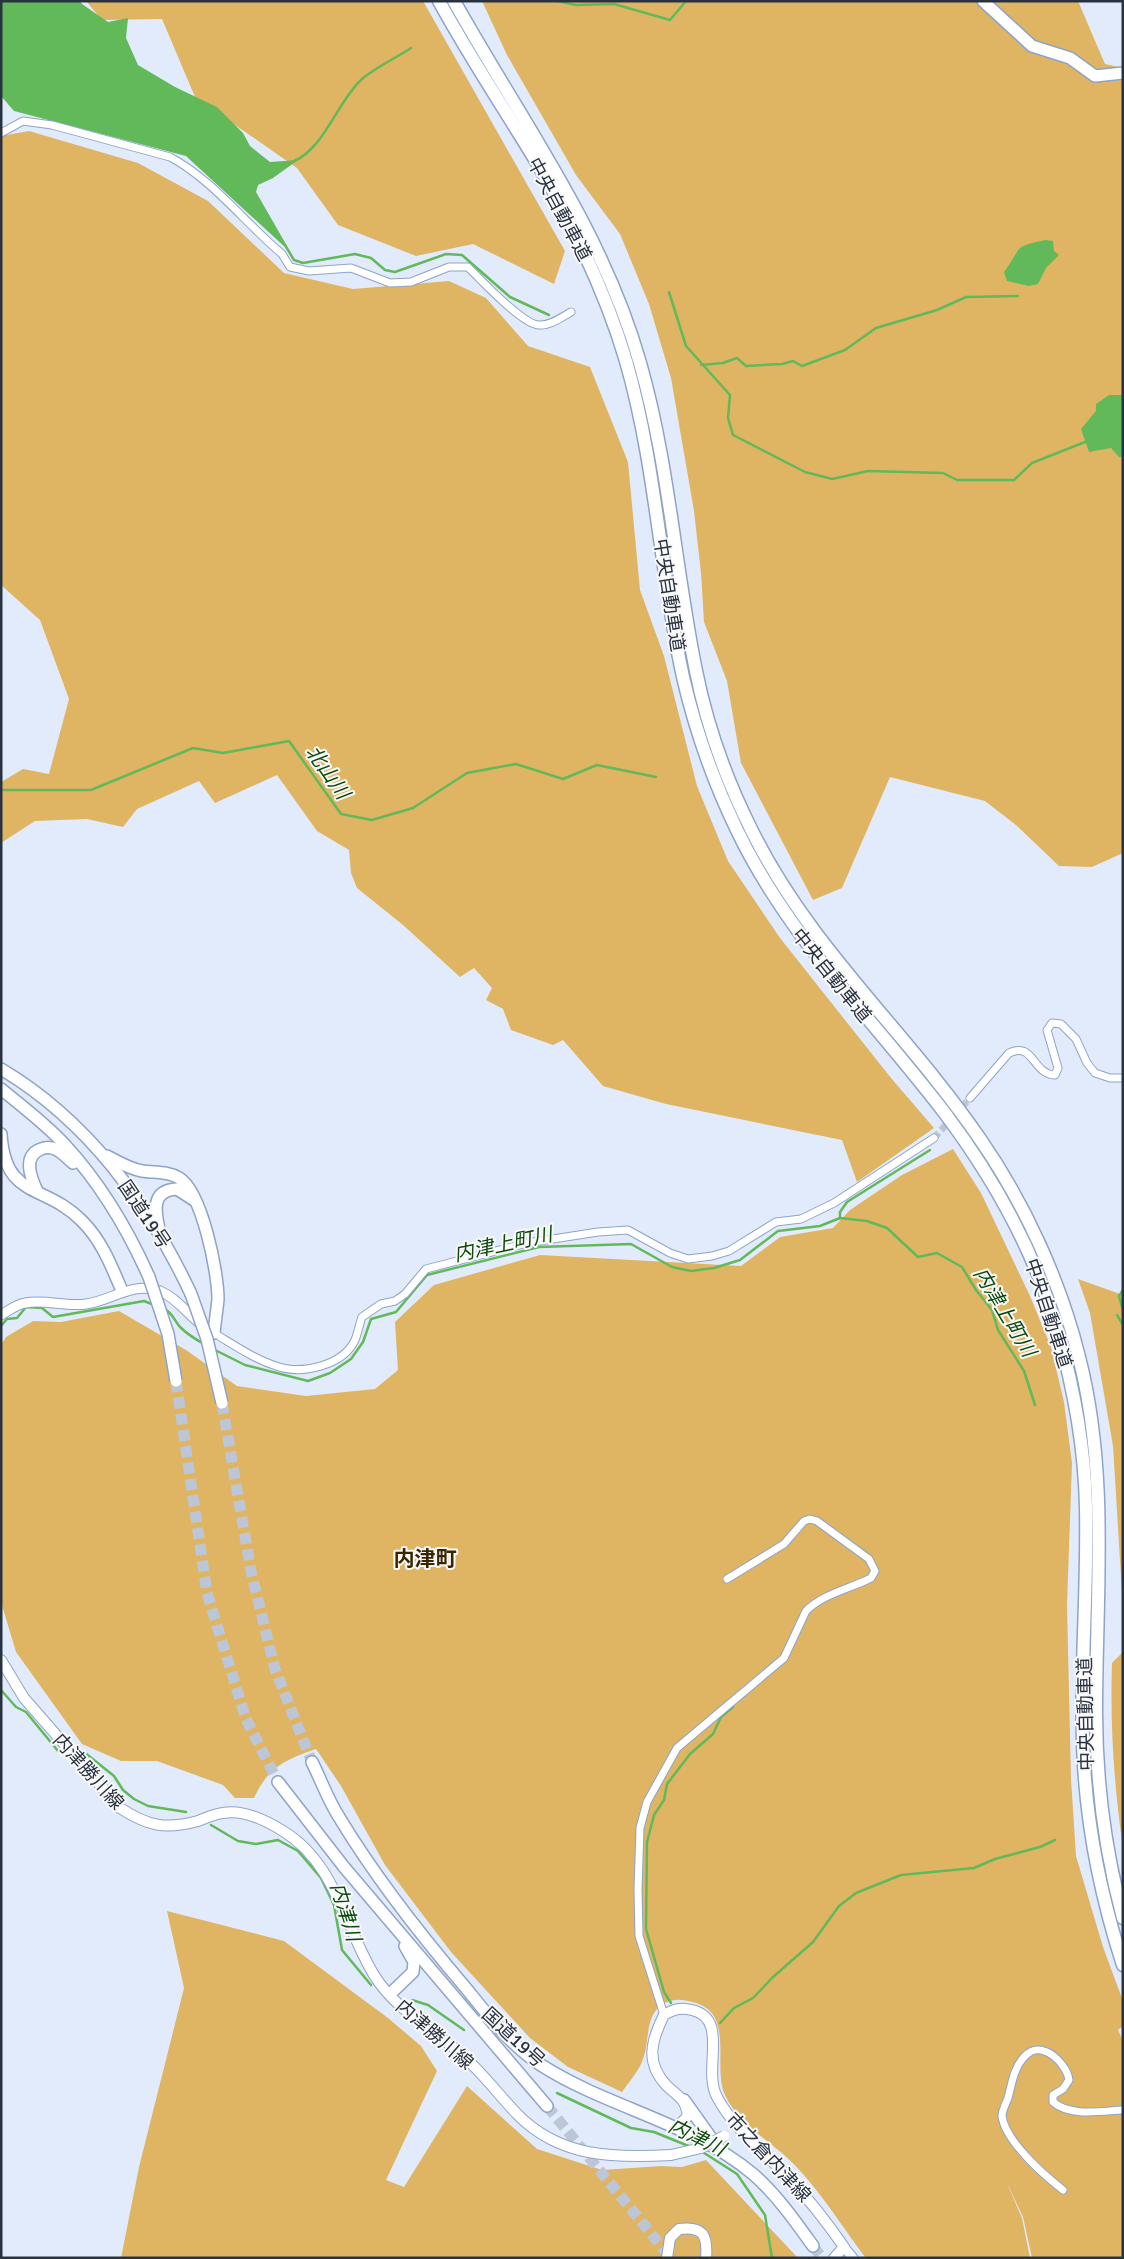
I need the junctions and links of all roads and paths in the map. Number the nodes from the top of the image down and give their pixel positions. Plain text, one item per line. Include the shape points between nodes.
1 (439, 1) edge
2 (454, 1) edge
3 (983, 1) edge
4 (1123, 73) edge
5 (1, 133) edge
6 (571, 312) dead end
7 (1, 1069) edge
8 (1123, 1078) edge
9 (1, 1089) edge
10 (970, 1098) tunnel mouth
11 (1, 1134) edge
12 (934, 1138) tunnel mouth
13 (102, 1153) junction
14 (89, 1174) junction
15 (37, 1192) junction
16 (197, 1203) junction
17 (160, 1234) junction
18 (122, 1291) junction
19 (1, 1316) edge
20 (214, 1333) junction
21 (176, 1381) tunnel mouth
22 (222, 1403) tunnel mouth
23 (727, 1579) dead end
24 (1, 1660) edge
25 (312, 1762) tunnel mouth
26 (278, 1782) tunnel mouth
27 (1123, 1918) edge
28 (390, 1920) junction
29 (1123, 1964) edge
30 (413, 1972) junction
31 (390, 1994) junction
32 (466, 2009) junction
33 (664, 2015) junction
34 (684, 2100) junction
35 (547, 2106) tunnel mouth
36 (1123, 2110) edge
37 (736, 2127) junction
38 (676, 2128) junction
39 (722, 2152) junction
40 (1063, 2190) dead end
41 (813, 2246) tunnel mouth
42 (844, 2247) junction
43 (667, 2258) edge
44 (706, 2258) edge
45 (834, 2258) edge
46 (853, 2258) edge

1 - 29 highway, 中央自動車道 via 540,169 589,263 613,322 646,440 685,682 702,747 737,832 760,875 798,933 972,1151 1025,1243 1045,1293 1074,1393 1082,1441 1086,1506 1084,1766 1102,1892
2 - 27 highway, 中央自動車道 via 576,206 628,323 659,442 702,699 715,743 749,827 786,891 826,950 979,1137 1020,1204 1063,1304 1079,1358 1096,1449 1099,1491 1098,1767 1107,1847
3 - 4 main road via 1032,46 1070,58 1095,76
5 - 6 street via 23,121 52,125 170,157 206,181 282,254 290,267 309,271 351,268 390,283 411,282 449,266 468,267 524,320 538,326
7 - 13 main road, 国道19号 via 50,1103
8 - 10 street via 1095,1073 1076,1039 1061,1024 1052,1023 1047,1030 1058,1068 1055,1075 1040,1069 1022,1050 1016,1050 1009,1053
9 - 14 main road, 国道19号 via 65,1145
11 - 15 main road via 8,1168
12 - 20 street via 834,1203 801,1218 776,1222 728,1251 712,1256 688,1259 628,1230 527,1243 426,1269 405,1294 395,1301 381,1304 362,1317 355,1341 343,1355 324,1366 291,1370 275,1366
13 - 16 main road via 141,1171 181,1178
13 - 17 main road, 国道19号
14 - 15 main road via 57,1150 41,1149 30,1161
14 - 21 main road, 国道19号, bridge via 133,1241 149,1277 168,1334
15 - 18 main road via 71,1210 92,1231
16 - 17 main road via 177,1189 165,1191 158,1198 155,1209
16 - 20 main road via 215,1267 218,1298
17 - 22 main road, 国道19号, bridge via 191,1294 207,1339
18 - 19 street via 87,1304 40,1300 22,1303
18 - 20 street via 160,1291
23 - 33 street via 784,1544 804,1521 810,1519 869,1560 875,1571 871,1578 806,1611 784,1658 677,1748 647,1802 640,1828 639,1936
24 - 31 main road, 内津勝川線 via 24,1698 120,1808 137,1819 155,1826 176,1826 223,1813 239,1813 284,1831 308,1850 333,1885 358,1946 375,1977
25 - 38 main road, 国道19号 via 338,1816 395,1900 491,2019 539,2064 572,2083
26 - 28 main road, 国道19号
28 - 30 main road via 392,1931 412,1956
28 - 32 main road, 国道19号
30 - 31 main road
30 - 32 main road via 419,1971 431,1977 455,2005
31 - 37 main road, 内津勝川線, bridge via 416,2021 460,2054 518,2115 543,2135 576,2150 604,2156 671,2154 701,2148
32 - 35 main road, 国道19号
33 - 34 main road via 656,2033 652,2055 654,2069
33 - 37 main road, 市之倉内津線 via 683,2007 700,2012 710,2022 714,2039 710,2076 716,2095
34 - 38 main road via 688,2116
34 - 39 main road
36 - 40 street via 1083,2112 1060,2108 1053,2102 1053,2095 1069,2080 1068,2072 1052,2053 1037,2050 1026,2054 1016,2069 1002,2115 1007,2130 1039,2170
37 - 42 main road, 市之倉内津線 via 819,2211
38 - 39 main road, 国道19号
39 - 41 main road, 国道19号 via 766,2187
42 - 45 main road
42 - 46 street
43 - 44 main road via 670,2238 679,2229 691,2228 701,2231 707,2243

